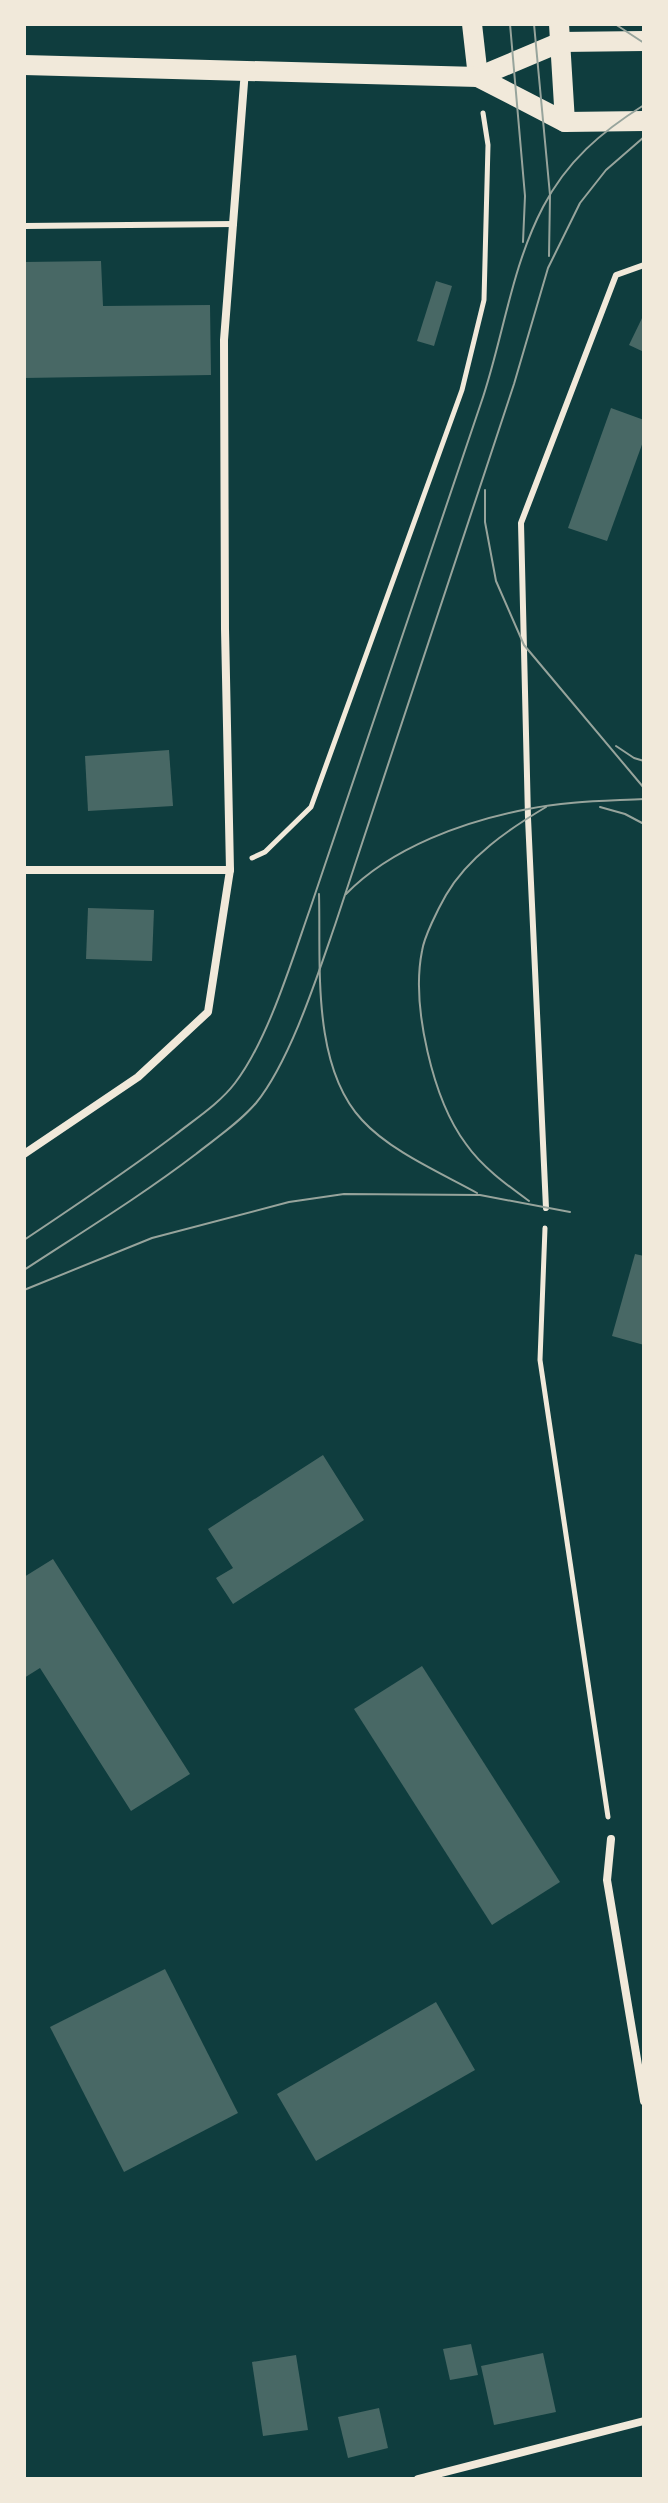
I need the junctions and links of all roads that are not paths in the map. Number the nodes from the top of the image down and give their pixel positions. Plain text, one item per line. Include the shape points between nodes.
1 (472, 24) edge
2 (560, 33) edge
3 (644, 41) edge
4 (24, 65) edge
5 (245, 69) junction
6 (478, 77) junction
7 (644, 121) edge
8 (565, 122) junction
9 (234, 224) junction
10 (24, 226) edge
11 (644, 265) edge
12 (24, 870) edge
13 (230, 870) junction
14 (24, 1154) edge
15 (546, 1208) road end
16 (611, 1839) road end
17 (644, 2101) edge
18 (644, 2421) edge
19 (418, 2479) edge

1 - 6 main road
2 - 3 main road
2 - 6 main road
2 - 8 main road
4 - 5 main road
5 - 6 main road
5 - 9 street
6 - 8 main road
7 - 8 main road
9 - 10 lane
9 - 13 street via 224,340
11 - 15 lane via 616,275 521,523
12 - 13 street
13 - 14 street via 208,1012 138,1077
16 - 17 street via 607,1880
18 - 19 street

